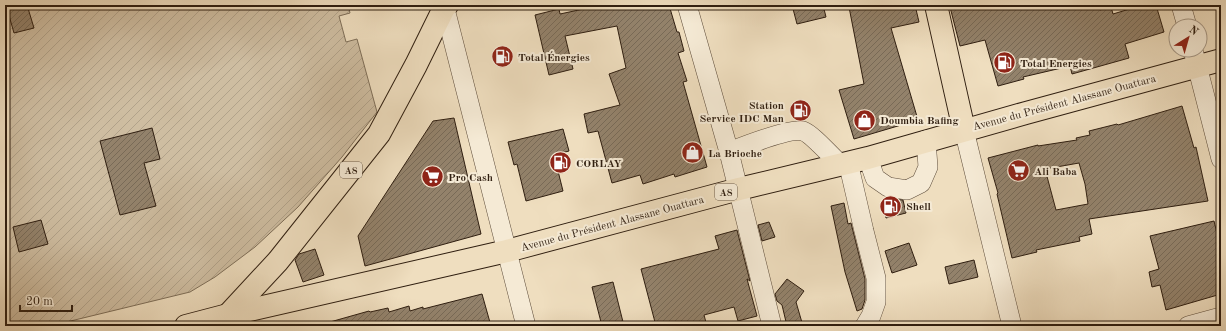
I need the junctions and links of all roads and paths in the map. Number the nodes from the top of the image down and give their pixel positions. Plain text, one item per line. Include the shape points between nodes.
1 (445, 5) edge
2 (687, 5) edge
3 (936, 5) edge
4 (1181, 5) edge
5 (1185, 18) edge
6 (1195, 58) edge
7 (1221, 60) edge
8 (964, 130) junction
9 (926, 140) junction
10 (729, 152) junction
11 (1221, 159) edge
12 (852, 162) junction
13 (739, 189) junction
14 (507, 251) junction
15 (228, 315) junction
16 (1221, 317) edge
17 (186, 326) edge
18 (526, 326) edge
19 (772, 326) edge
20 (865, 326) edge
21 (1012, 326) edge
22 (1188, 326) edge

1 - 14 street
1 - 15 main road, A8 via 380,134 278,261
2 - 10 street
3 - 8 main road
4 - 5 street
6 - 7 main road, Avenue du Président Alassane Ouattara / A8
6 - 8 main road, Avenue du Président Alassane Ouattara / A8
6 - 11 street
8 - 9 main road, Avenue du Président Alassane Ouattara / A8
8 - 21 street
9 - 12 main road, Avenue du Président Alassane Ouattara / A8
9 - 12 street via 928,167 921,183 907,190 888,187
10 - 12 street via 786,132 804,131
10 - 13 street
12 - 13 main road, Avenue du Président Alassane Ouattara / A8
12 - 20 street via 864,231 876,278 876,302
13 - 14 main road, Avenue du Président Alassane Ouattara / A8
13 - 19 street
14 - 15 main road, Avenue du Président Alassane Ouattara / A8
14 - 18 street
15 - 17 main road, Avenue du Président Alassane Ouattara / A8
16 - 22 street

